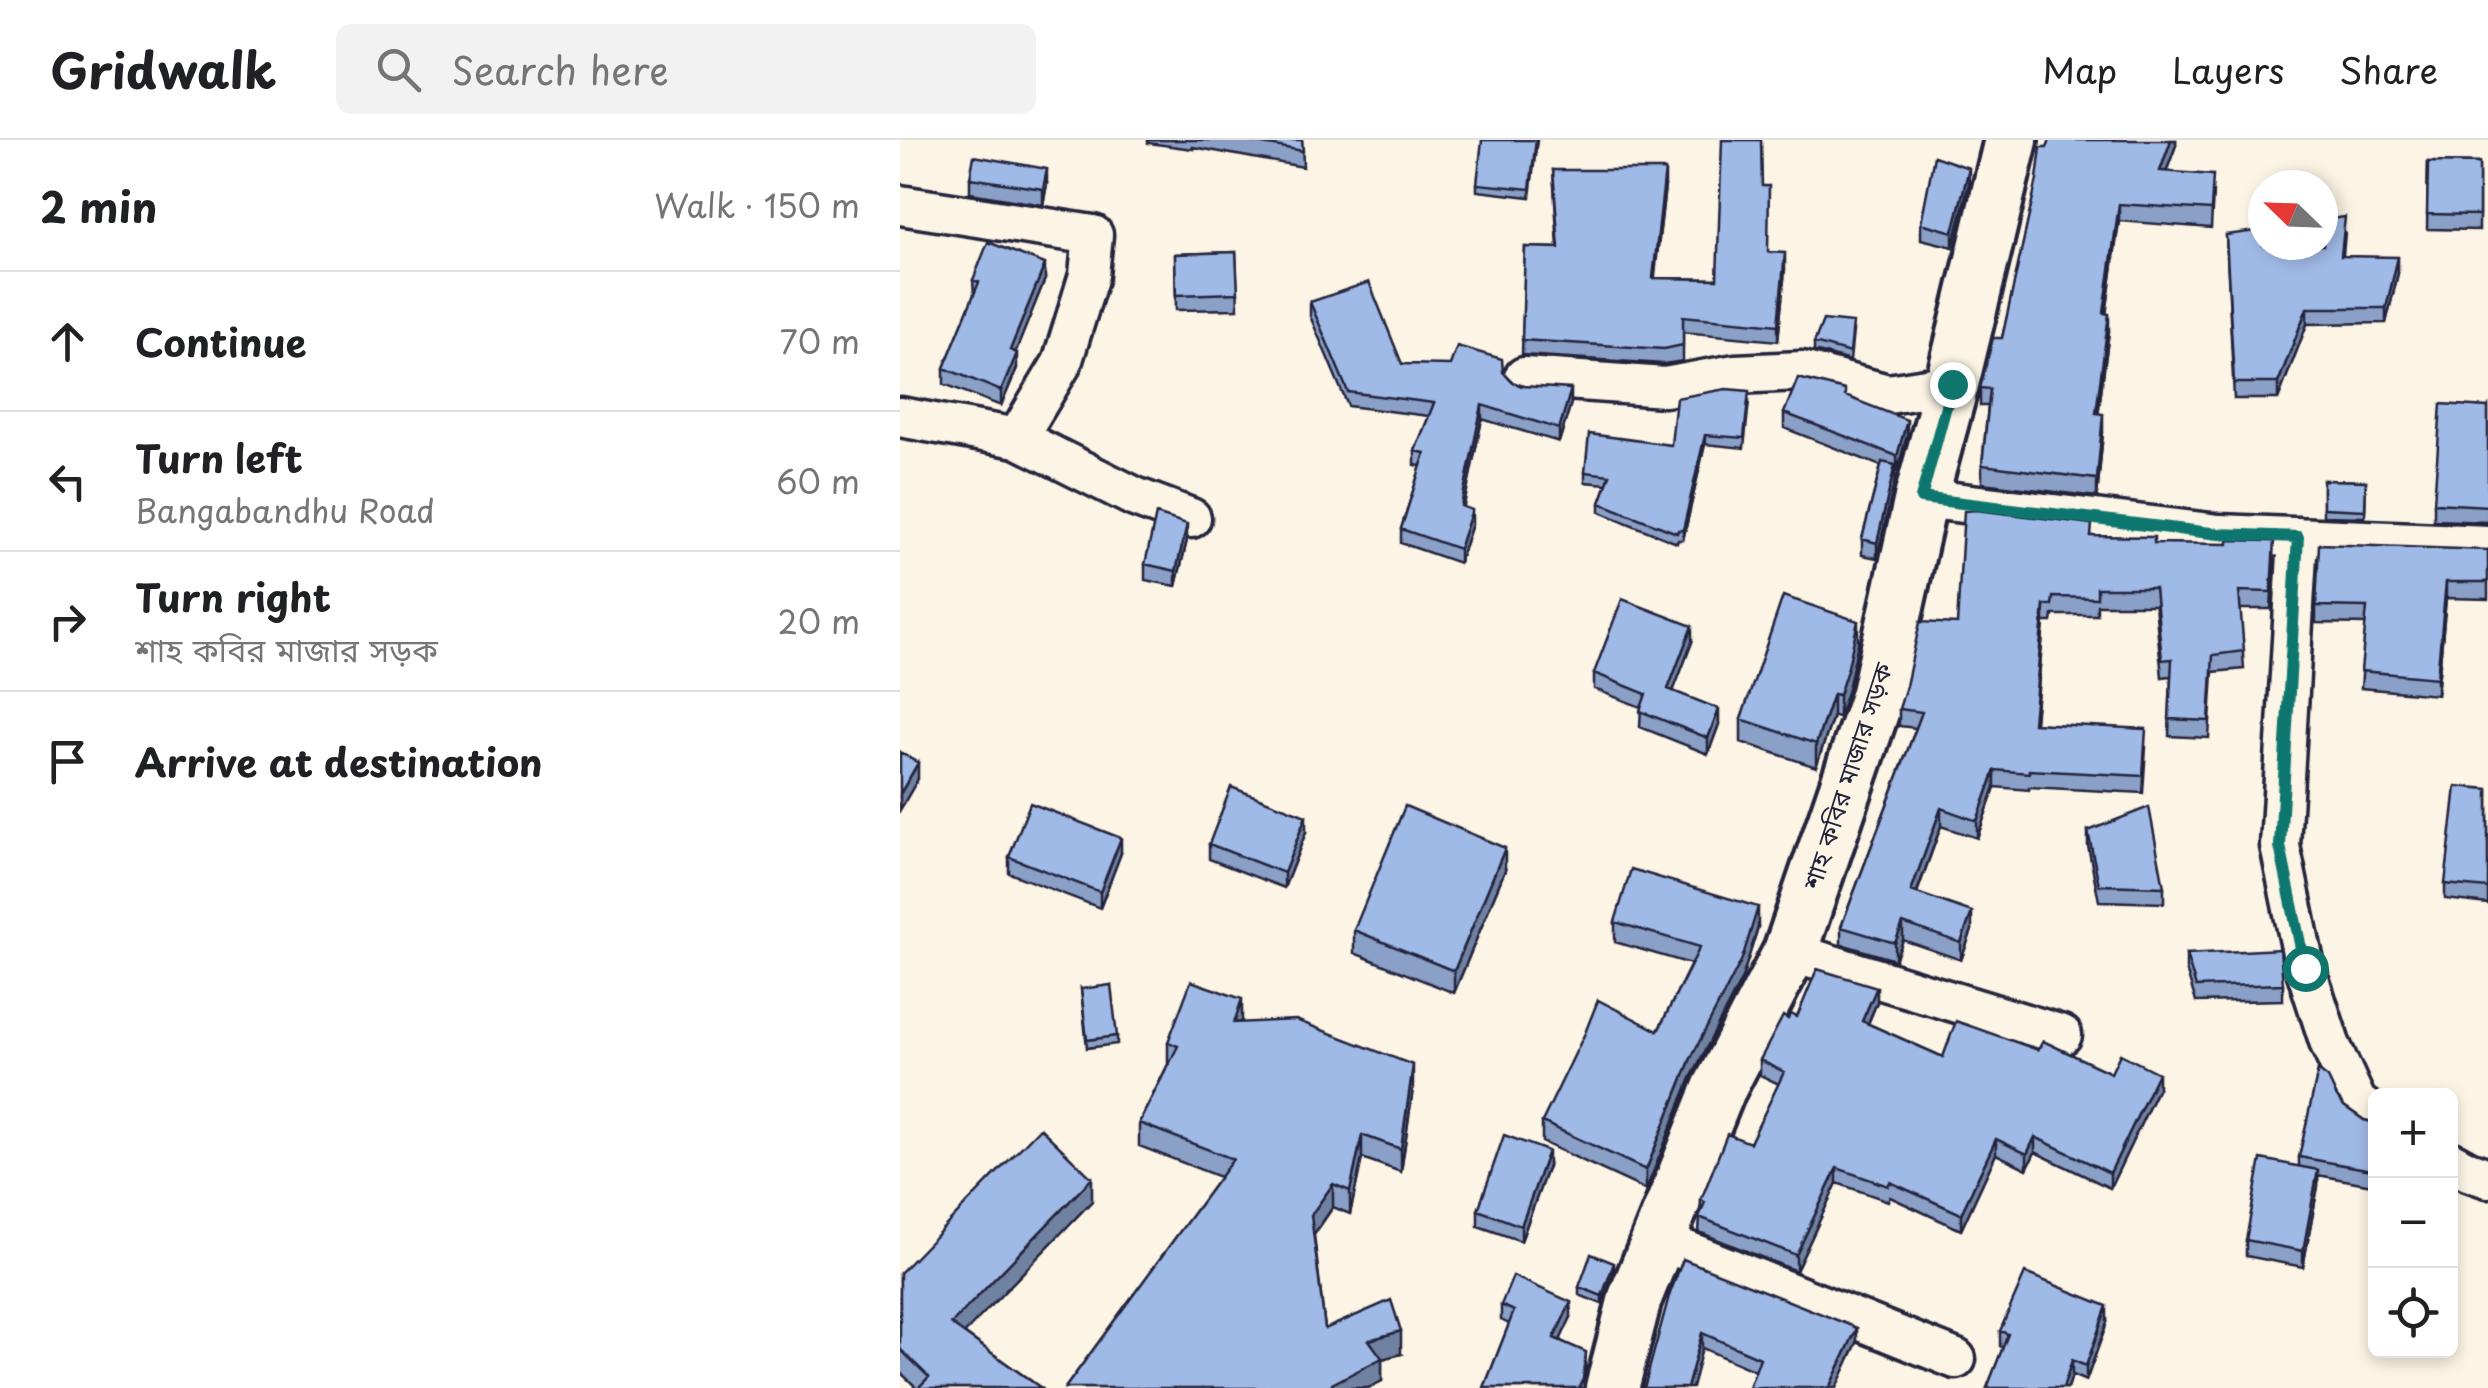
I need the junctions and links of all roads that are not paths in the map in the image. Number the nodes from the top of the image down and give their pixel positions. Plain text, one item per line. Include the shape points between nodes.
1 (2012, 140) edge
2 (900, 205) edge
3 (1524, 377) dead end
4 (1952, 384) junction
5 (900, 417) edge
6 (1017, 438) junction
7 (1921, 498) junction
8 (1191, 518) dead end
9 (2298, 537) junction
10 (2488, 545) edge
11 (1790, 952) junction
12 (2062, 1036) dead end
13 (2368, 1111) edge
14 (2458, 1165) edge
15 (2488, 1178) edge
16 (1657, 1240) junction
17 (1956, 1359) dead end
18 (1612, 1388) edge

1 - 4 street, শাহ কবির মাজার সড়ক
2 - 6 street via 1093,235 1089,275 1062,363
3 - 4 street via 1665,387 1802,371 1888,394
4 - 7 street, শাহ কবির মাজার সড়ক
5 - 6 street
6 - 8 street via 1135,498
7 - 9 street via 2219,534
7 - 11 street, শাহ কবির মাজার সড়ক via 1877,697
9 - 10 street
9 - 13 street via 2280,846 2305,968 2330,1044 2357,1103
11 - 12 street
11 - 16 street, শাহ কবির মাজার সড়ক via 1719,1089
14 - 15 street
16 - 17 street
16 - 18 street, শাহ কবির মাজার সড়ক via 1634,1298

